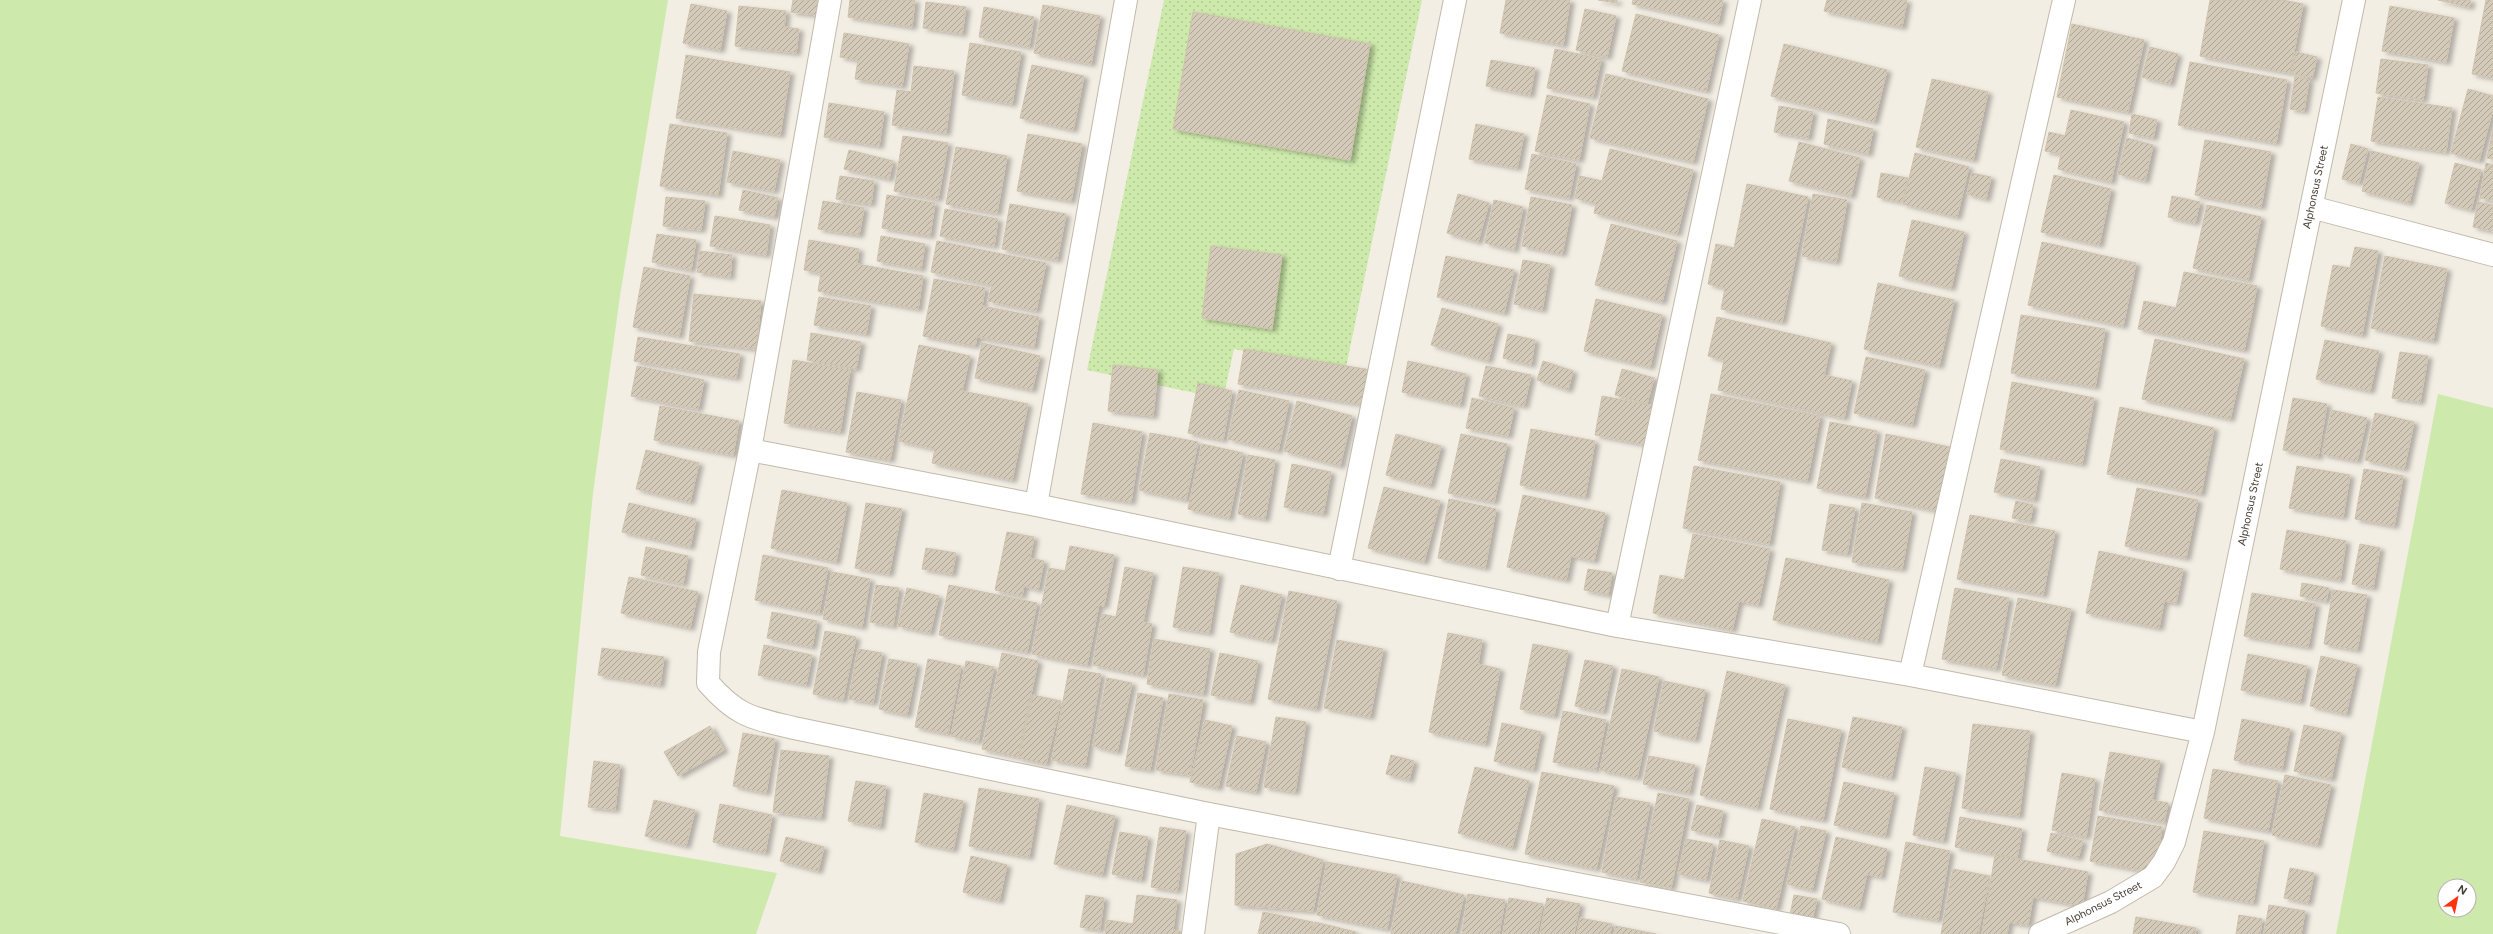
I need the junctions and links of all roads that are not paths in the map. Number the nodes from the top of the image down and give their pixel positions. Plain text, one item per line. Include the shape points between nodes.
1 (830, 0) edge
2 (1126, 0) edge
3 (1455, 0) edge
4 (1750, 0) edge
5 (2064, 0) edge
6 (2354, 0) edge
7 (2311, 207) junction
8 (2493, 255) edge
9 (750, 450) junction
10 (1036, 506) junction
11 (1339, 569) junction
12 (1617, 626) junction
13 (1910, 675) junction
14 (2203, 732) junction
15 (1209, 814) junction
16 (1193, 934) edge
17 (1839, 934) edge
18 (2040, 934) edge

1 - 9 street
2 - 10 street
3 - 11 street
4 - 12 street
5 - 13 street
6 - 7 street, Alphonsus Street
7 - 8 street
7 - 14 street, Alphonsus Street
9 - 10 street
9 - 15 street via 709,652 708,683 724,701 749,717 786,726
10 - 11 street
11 - 12 street
12 - 13 street
13 - 14 street
14 - 18 street, Alphonsus Street via 2174,842 2154,877 2111,902
15 - 16 street
15 - 17 street

